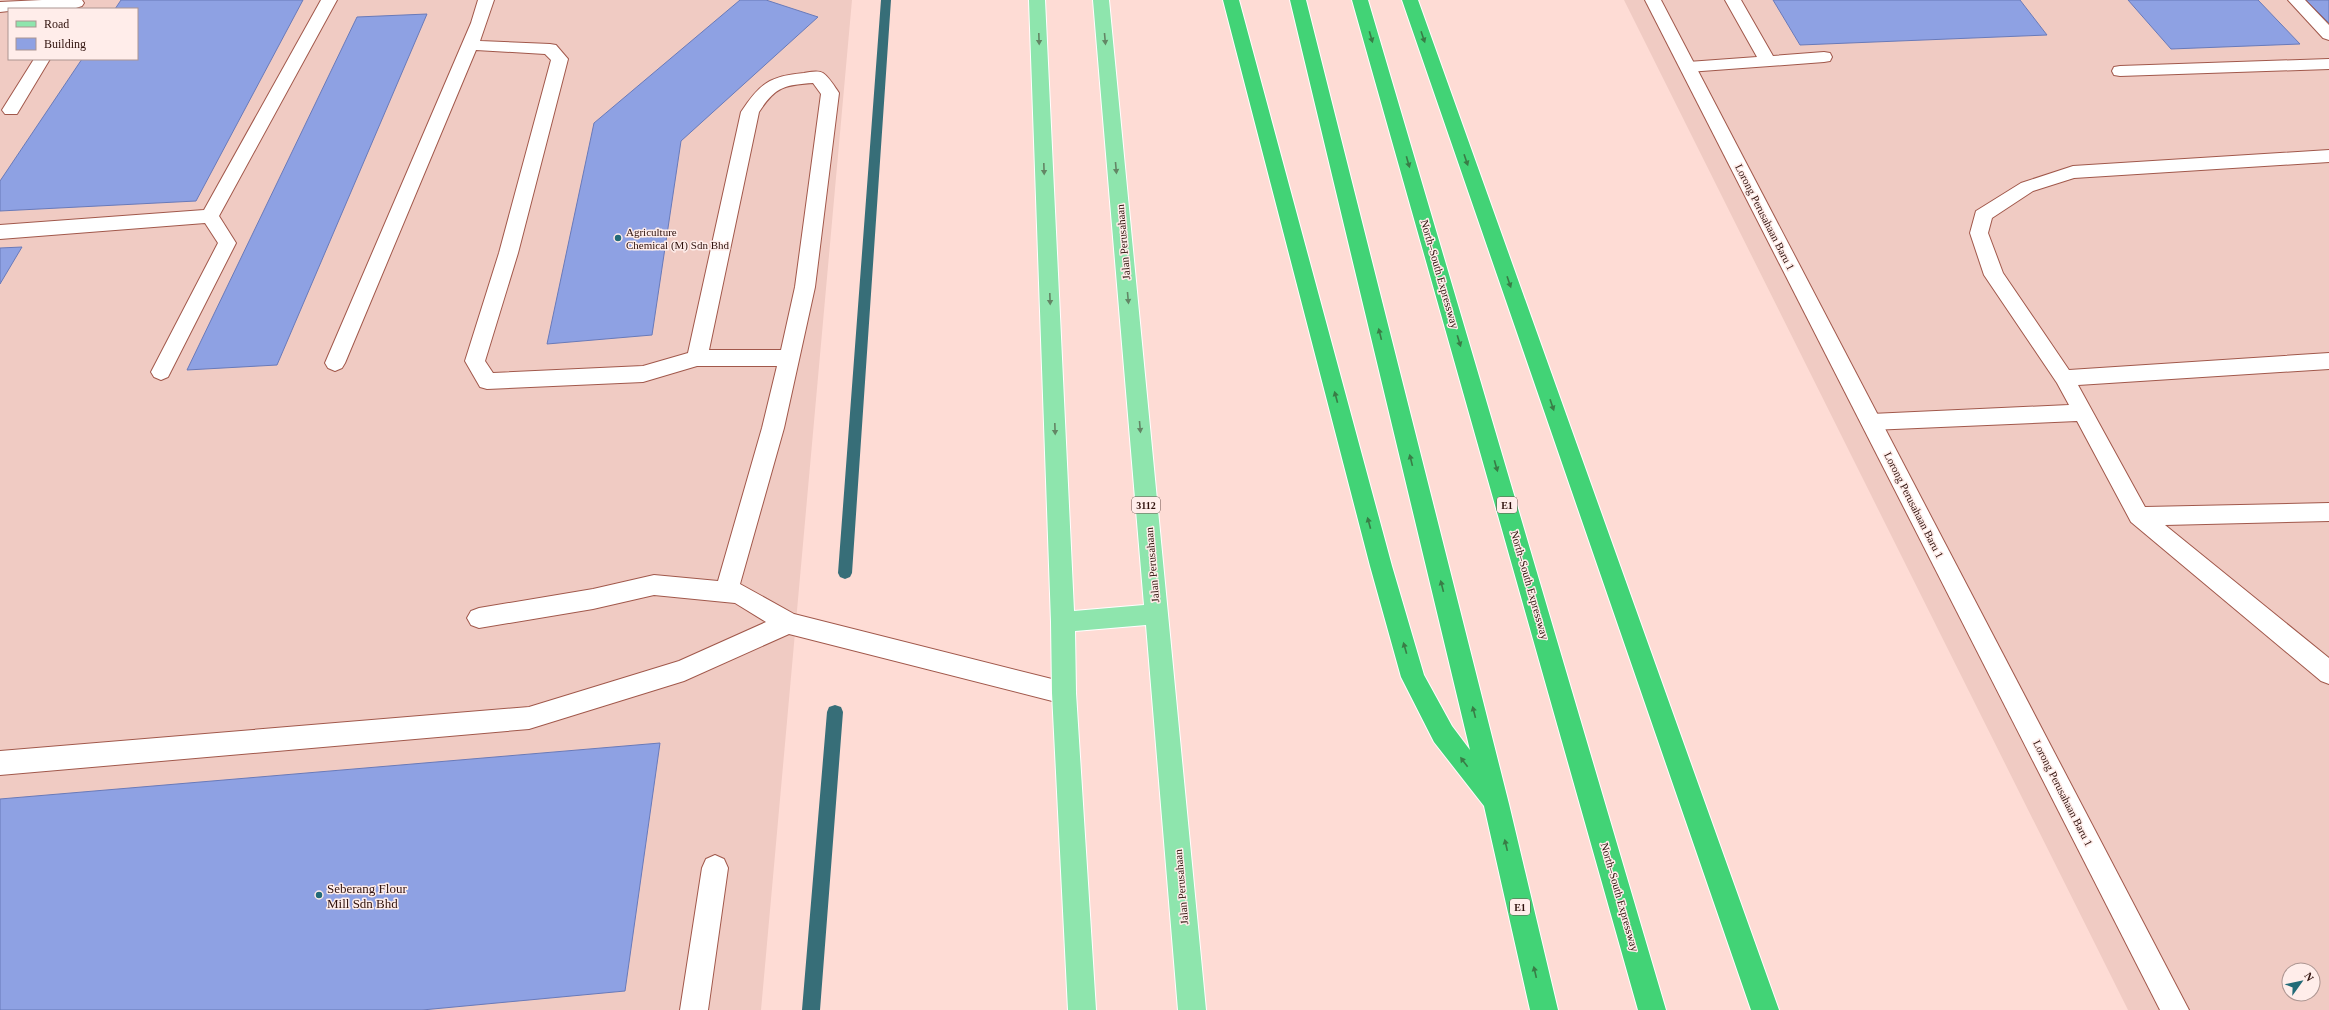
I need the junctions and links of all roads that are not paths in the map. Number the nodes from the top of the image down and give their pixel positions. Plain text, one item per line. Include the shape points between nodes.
1 (329, 0) edge
2 (486, 0) edge
3 (1037, 0) edge
4 (1101, 0) edge
5 (1231, 0) edge
6 (1298, 0) edge
7 (1360, 0) edge
8 (1410, 0) edge
9 (1653, 0) edge
10 (1733, 0) edge
11 (2296, 0) edge
12 (0, 7) edge
13 (74, 8) edge
14 (2329, 35) edge
15 (469, 45) junction
16 (1824, 57) dead end
17 (41, 60) edge
18 (1768, 61) junction
19 (2329, 64) edge
20 (1688, 67) junction
21 (2120, 71) dead end
22 (11, 110) dead end
23 (2329, 156) edge
24 (210, 216) junction
25 (0, 232) edge
26 (697, 358) junction
27 (789, 358) junction
28 (2329, 361) edge
29 (335, 363) dead end
30 (161, 372) dead end
31 (2064, 378) junction
32 (2083, 413) junction
33 (1871, 422) junction
34 (2329, 512) edge
35 (2139, 516) junction
36 (726, 592) junction
37 (1156, 614) junction
38 (479, 618) dead end
39 (1063, 622) junction
40 (788, 623) junction
41 (2329, 672) edge
42 (1064, 693) junction
43 (0, 763) edge
44 (1496, 804) junction
45 (715, 868) dead end
46 (694, 1010) edge
47 (1082, 1010) edge
48 (1192, 1010) edge
49 (1544, 1010) edge
50 (1652, 1010) edge
51 (1765, 1010) edge
52 (2175, 1010) edge

1 - 24 street
2 - 15 street
3 -> 39 main road
4 -> 37 main road, Jalan Perusahaan / 3112
44 -> 5 highway via 1443,734 1413,677 1378,559
44 -> 6 highway, E1
7 -> 50 highway, North–South Expressway / E1
8 -> 51 highway
9 - 20 street, Lorong Perusahaan Baru 1
10 - 18 street
11 - 14 street
12 - 13 street via 76,3
15 - 26 street via 550,49 560,58 496,299 475,361 487,381 643,374
15 - 29 street
16 - 18 street
17 - 22 street
18 - 20 street
19 - 21 street
20 - 33 street, Lorong Perusahaan Baru 1
23 - 31 street via 2073,172 2027,187 1983,216 1979,232 1994,275
24 - 25 street
24 - 30 street via 227,243
26 - 27 street
26 - 27 street via 750,112 762,91 780,80 817,77 830,93 805,287
27 - 36 street via 773,428
28 - 31 street
31 - 32 street
32 - 33 street
32 - 35 street
33 - 52 street, Lorong Perusahaan Baru 1
34 - 35 street
35 - 41 street
36 - 38 street via 654,585 593,599
36 - 40 street via 739,594
37 - 39 main road
37 - 48 main road, Jalan Perusahaan / 3112
39 - 42 main road
40 - 42 street
40 - 43 street via 684,670 529,718
42 - 47 main road
49 -> 44 highway, E1
45 - 46 street

